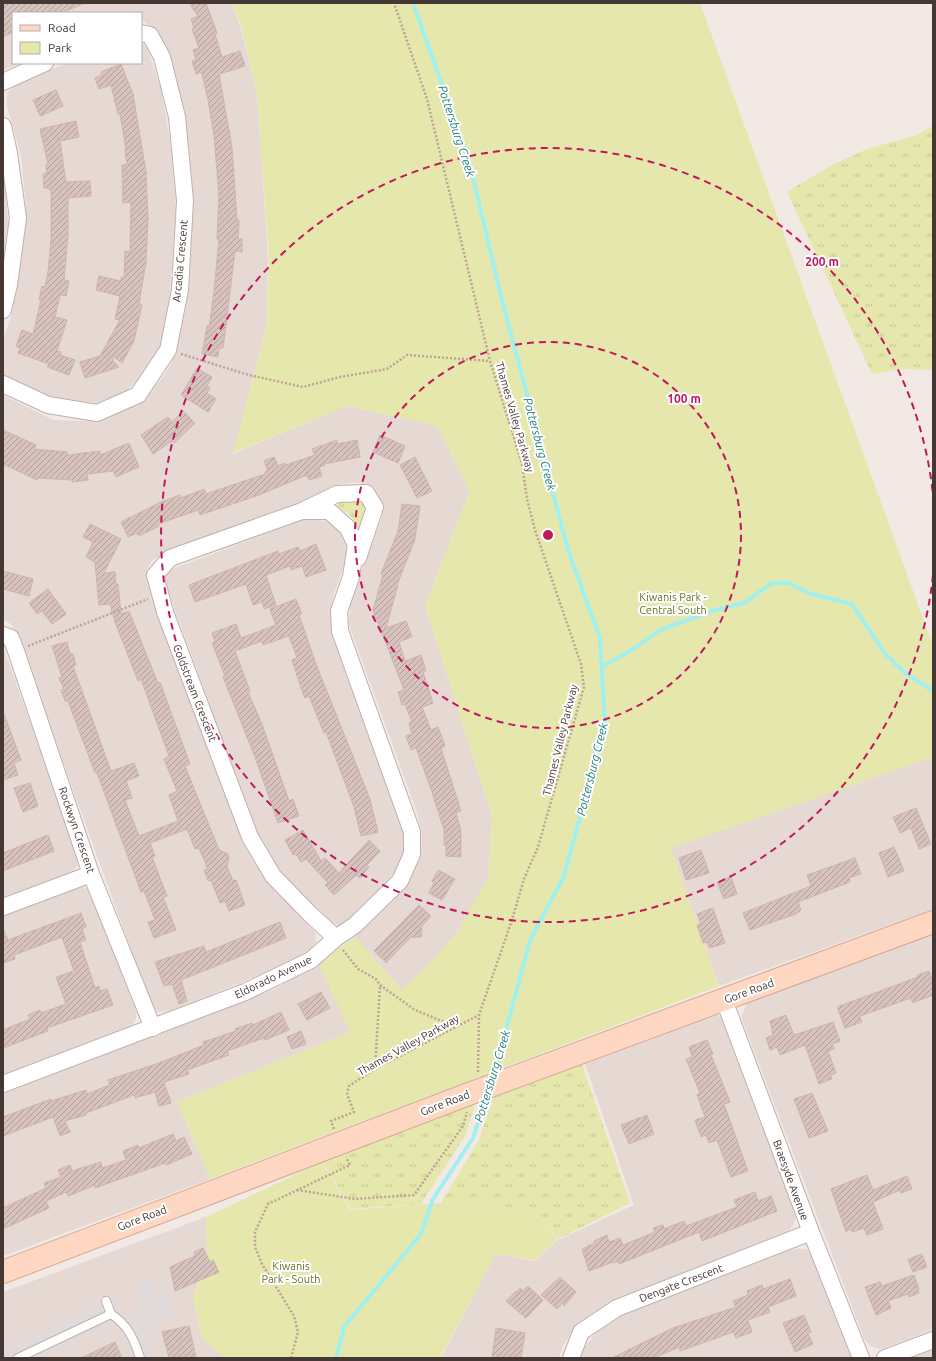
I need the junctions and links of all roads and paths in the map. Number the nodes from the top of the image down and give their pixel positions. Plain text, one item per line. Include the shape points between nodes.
1 (394, 3) edge
2 (142, 33) edge
3 (43, 64) edge
4 (3, 82) edge
5 (3, 126) edge
6 (3, 310) edge
7 (168, 350) junction
8 (490, 361) junction
9 (3, 384) edge
10 (302, 511) junction
11 (351, 577) junction
12 (160, 594) junction
13 (3, 635) edge
14 (16, 650) junction
15 (92, 874) junction
16 (3, 907) edge
17 (933, 922) edge
18 (336, 938) junction
19 (380, 985) junction
20 (724, 1000) junction
21 (479, 1015) junction
22 (153, 1028) junction
23 (456, 1028) junction
24 (375, 1069) junction
25 (3, 1084) edge
26 (470, 1093) junction
27 (331, 1121) dead end
28 (350, 1165) dead end
29 (297, 1190) junction
30 (811, 1232) junction
31 (3, 1272) edge
32 (106, 1301) dead end
33 (111, 1314) junction
34 (933, 1340) edge
35 (18, 1358) edge
36 (140, 1358) edge
37 (291, 1358) edge
38 (571, 1358) edge
39 (861, 1358) edge
40 (885, 1358) edge

1 - 8 path, Thames Valley Parkway via 427,99
2 - 7 street, Arcadia Crescent via 150,36 162,57 177,116 185,201 180,290
3 - 4 street
5 - 6 street via 18,218
7 - 8 path via 249,376 303,387 340,377 387,369 407,356
7 - 9 street, Arcadia Crescent via 138,395 97,413 48,405
8 - 21 path, Thames Valley Parkway via 522,464 527,499 536,530 581,664 584,687 538,847 524,879
10 - 11 street, Eldorado Avenue via 329,511 348,528 356,545
10 - 11 street, Eldorado Avenue via 338,494 366,493 376,506
10 - 12 street, Coldstream Crescent via 170,558 155,575
11 - 18 street, Eldorado Avenue via 339,611 340,630 412,832 412,854 400,881 355,925
12 - 14 path
12 - 18 street, Coldstream Crescent via 250,837 273,876
13 - 14 street, Rockwyn Crescent via 11,638
14 - 15 street, Rockwyn Crescent
15 - 16 street
15 - 22 street, Rockwyn Crescent
17 - 20 main road, Gore Road
18 - 19 path via 339,946 358,969 376,979
18 - 22 street, Eldorado Avenue via 311,960 285,973 246,992
19 - 23 path via 415,1010
19 - 24 path
20 - 26 main road, Gore Road, bridge
20 - 30 street, Braesyde Avenue
21 - 23 path, Thames Valley Parkway
21 - 26 path, Thames Valley Parkway via 478,1071
22 - 25 street, Eldorado Avenue
23 - 24 path, Thames Valley Parkway
24 - 27 path, Thames Valley Parkway via 349,1086 347,1094 354,1112
26 - 29 path, Thames Valley Parkway via 463,1126 414,1195 355,1199
26 - 31 main road, Gore Road
28 - 29 path
29 - 37 path via 268,1204 255,1232 255,1247 262,1264 294,1316 298,1332
30 - 38 street, Dengate Crescent via 617,1308 581,1332
30 - 39 street, Braesyde Avenue
32 - 33 lane
33 - 35 lane
33 - 36 lane via 123,1322 134,1339
34 - 40 street

